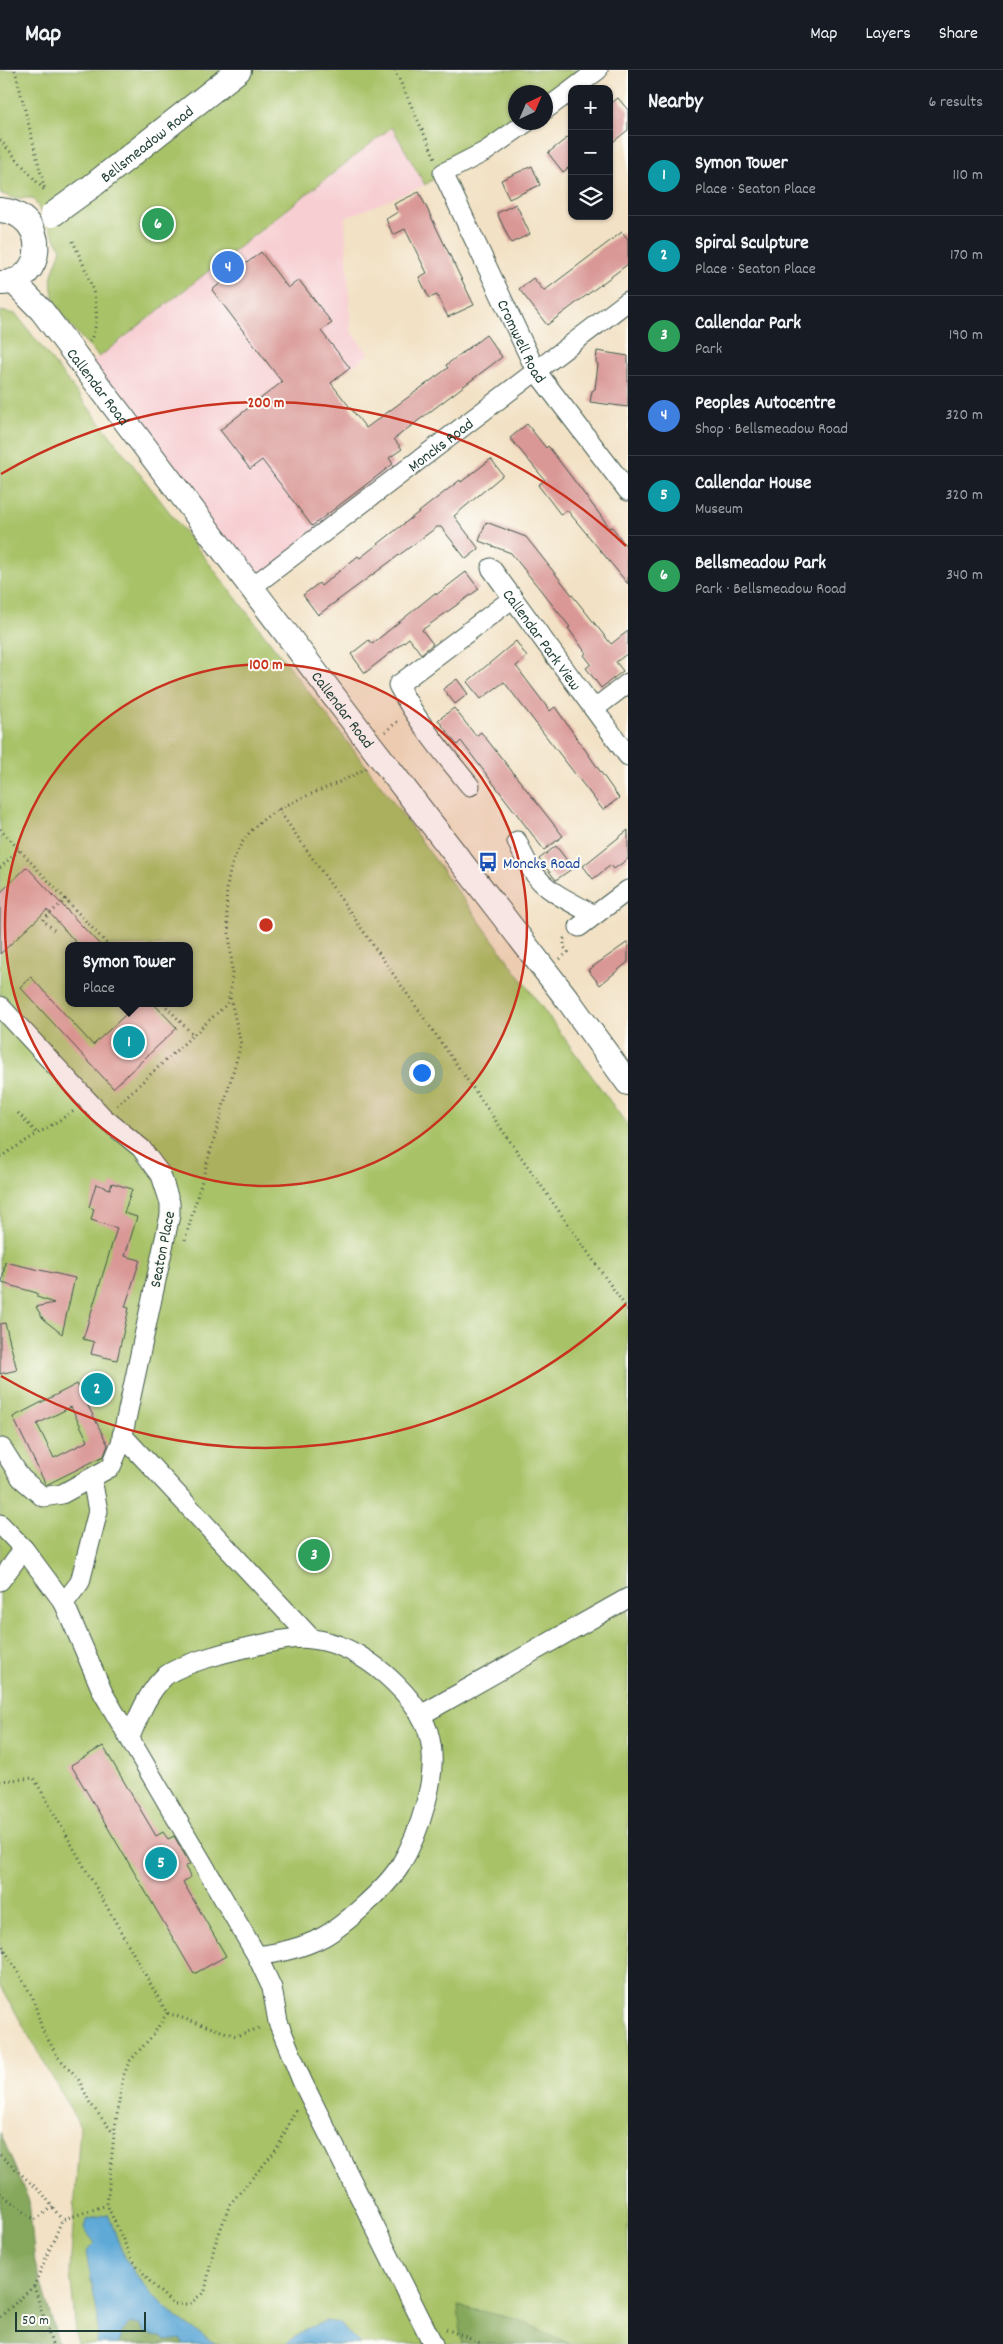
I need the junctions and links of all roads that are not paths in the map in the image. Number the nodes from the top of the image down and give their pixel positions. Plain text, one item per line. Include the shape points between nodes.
1 (239, 70) edge
2 (598, 70) edge
3 (577, 85) edge
4 (568, 92) edge
5 (553, 104) edge
6 (516, 130) edge
7 (6, 212) edge
8 (52, 216) junction
9 (37, 243) junction
10 (14, 278) edge
11 (628, 301) edge
12 (536, 370) junction
13 (628, 491) edge
14 (491, 568) dead end
15 (252, 587) junction
16 (513, 598) junction
17 (628, 683) edge
18 (594, 709) junction
19 (628, 756) edge
20 (470, 786) dead end
21 (517, 841) dead end
22 (628, 890) edge
23 (594, 915) junction
24 (579, 927) road end
25 (0, 1006) edge
26 (628, 1083) edge
27 (122, 1435) junction
28 (2, 1448) dead end
29 (92, 1479) junction
30 (0, 1524) edge
31 (24, 1549) junction
32 (0, 1581) edge
33 (628, 1598) edge
34 (64, 1604) junction
35 (311, 1638) junction
36 (421, 1715) junction
37 (130, 1737) junction
38 (257, 1956) junction
39 (433, 2344) edge

1 - 8 main road, Bellsmeadow Road, bridge
2 - 3 street
4 - 5 street
6 - 12 street, Cromwell Road via 486,151 443,173
7 - 8 main road
7 - 9 main road via 34,233
8 - 9 main road, Bellsmeadow Road
9 - 10 main road, Bellsmeadow Road via 37,252
10 - 15 main road, Callendar Road
11 - 12 street, Moncks Road
12 - 13 street, Cromwell Road
12 - 15 street, Moncks Road
14 - 16 street, Callendar Park View
15 - 26 main road, Callendar Road
16 - 18 street, Callendar Park View
16 - 20 street via 398,685 436,744
17 - 18 street
18 - 19 street, Callendar Park View
21 - 23 street via 526,864 544,886
22 - 23 street
23 - 24 street
25 - 27 street, Seaton Place via 103,1117 142,1148 161,1175 170,1203
27 - 29 street, Seaton Place via 111,1467
27 - 35 street
28 - 29 street, Seaton Place via 21,1478 43,1497 62,1494
29 - 34 street via 98,1511 80,1582
30 - 31 street
31 - 32 street
31 - 34 street
33 - 36 street
34 - 37 street via 103,1693
35 - 36 street via 366,1658 397,1684
35 - 37 street via 228,1652 165,1676 150,1695
36 - 38 street via 430,1739 429,1790 420,1822 400,1865 384,1886 320,1939 285,1952
37 - 38 street
38 - 39 street via 272,1988 278,2022 302,2082

